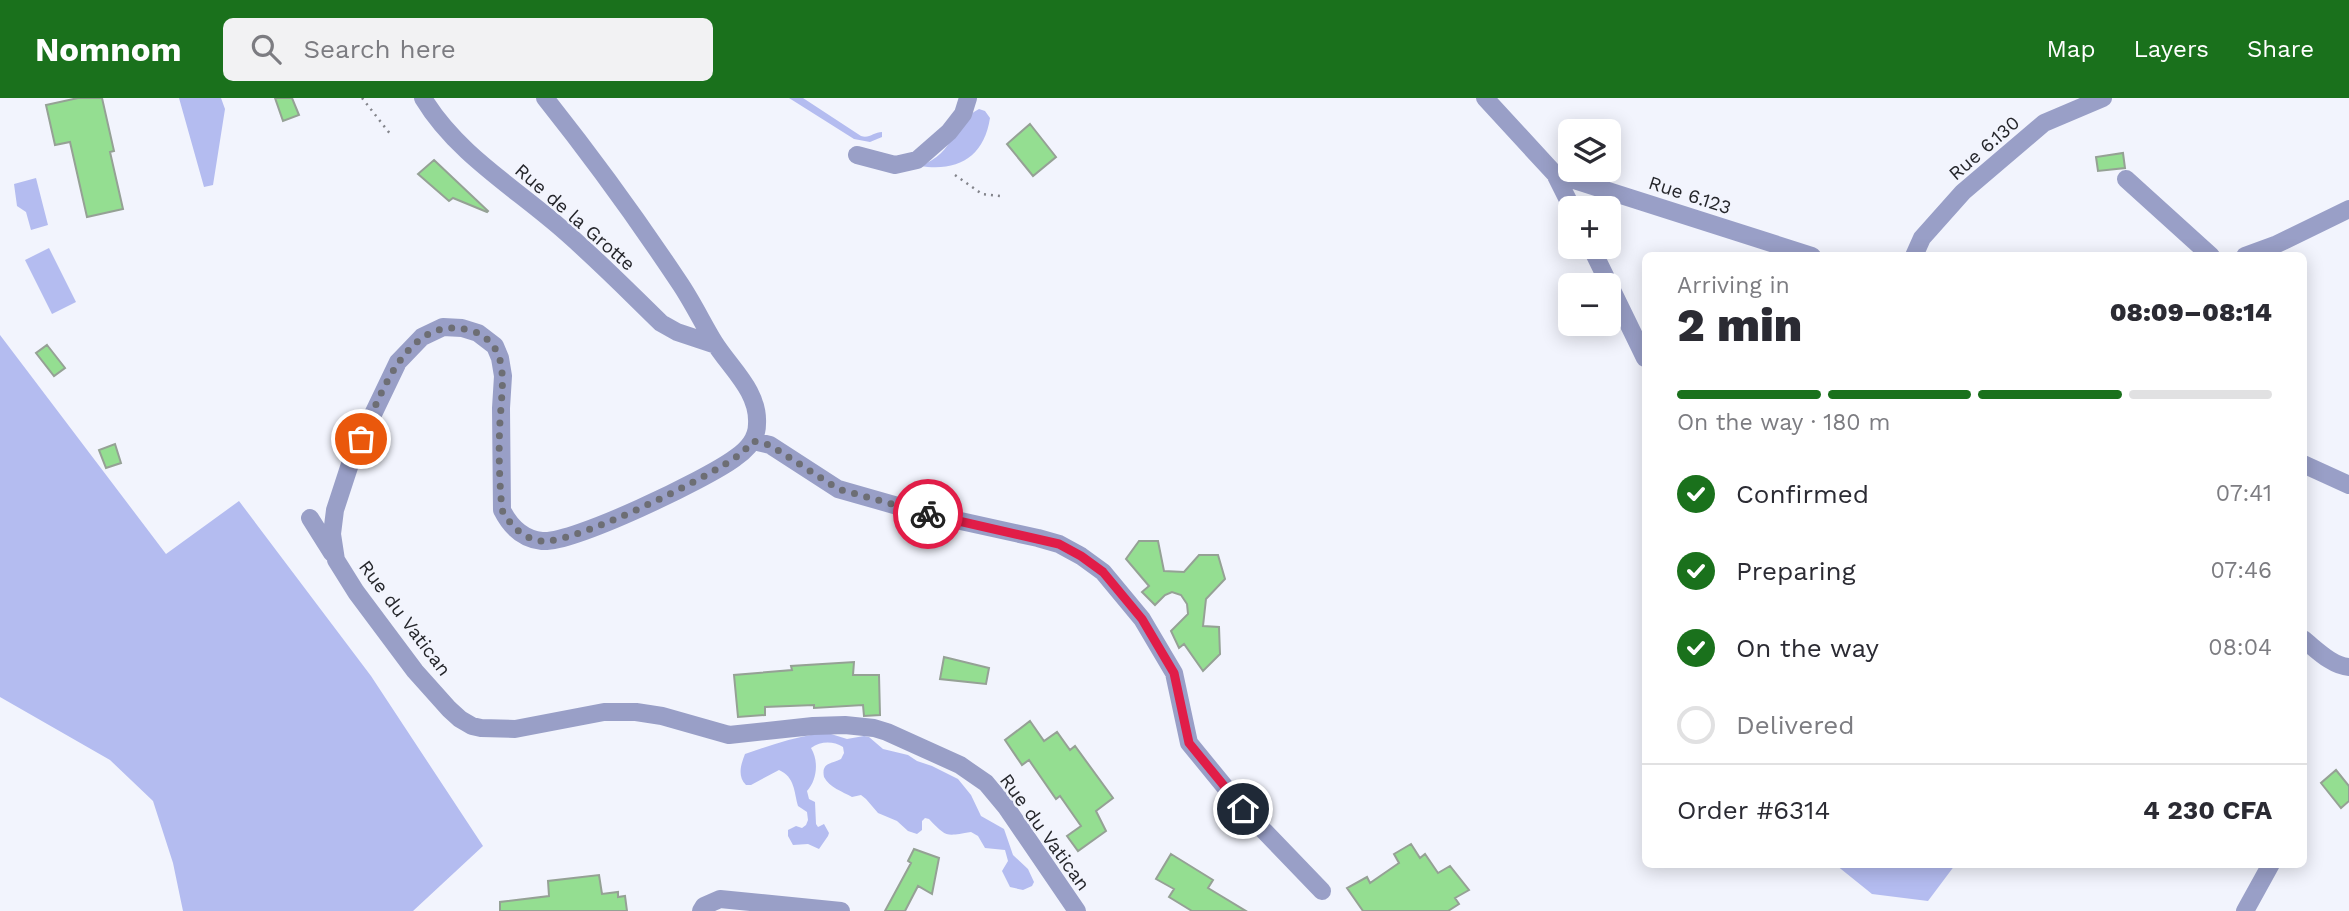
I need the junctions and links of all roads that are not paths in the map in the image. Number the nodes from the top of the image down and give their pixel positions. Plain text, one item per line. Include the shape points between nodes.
1 (423, 98) edge
2 (545, 98) edge
3 (968, 98) edge
4 (1485, 98) edge
5 (2103, 98) edge
6 (857, 155) dead end
7 (1555, 174) junction
8 (2126, 179) dead end
9 (1566, 196) edge
10 (2349, 209) edge
11 (1799, 252) edge
12 (1916, 252) edge
13 (2207, 252) edge
14 (2256, 252) edge
15 (1597, 259) edge
16 (716, 345) junction
17 (1642, 352) edge
18 (753, 441) junction
19 (2307, 466) edge
20 (2349, 485) edge
21 (310, 518) dead end
22 (335, 559) junction
23 (2307, 642) edge
24 (2349, 667) edge
25 (2269, 868) edge
26 (1322, 891) dead end
27 (701, 911) edge
28 (841, 911) edge
29 (1077, 911) edge
30 (2245, 911) edge

1 - 16 street, Rue de la Grotte via 461,146 557,225 661,323
2 - 16 street via 648,237
3 - 6 street via 949,132 917,160 895,165
4 - 7 street
5 - 12 street, Rue 6.130 via 2044,123 1964,192 1922,238
7 - 9 street
7 - 11 street, Rue 6.123
8 - 13 street
10 - 14 street
15 - 17 street
16 - 18 street via 755,405 758,421
18 - 22 street, Rue du Vatican via 728,463 636,510 568,538 532,539 508,522 502,510 503,376 495,346 478,333 443,327 422,337 398,362 379,399 335,510
18 - 26 street via 770,445 838,489 1048,541 1103,572 1142,619 1174,673 1189,743 1243,809
19 - 20 street
21 - 22 street
22 - 29 street, Rue du Vatican via 415,671 449,709 472,726 515,729 604,712 636,712 729,735 813,726 874,728 960,765 986,783
23 - 24 street
25 - 30 street
27 - 28 street via 720,899

